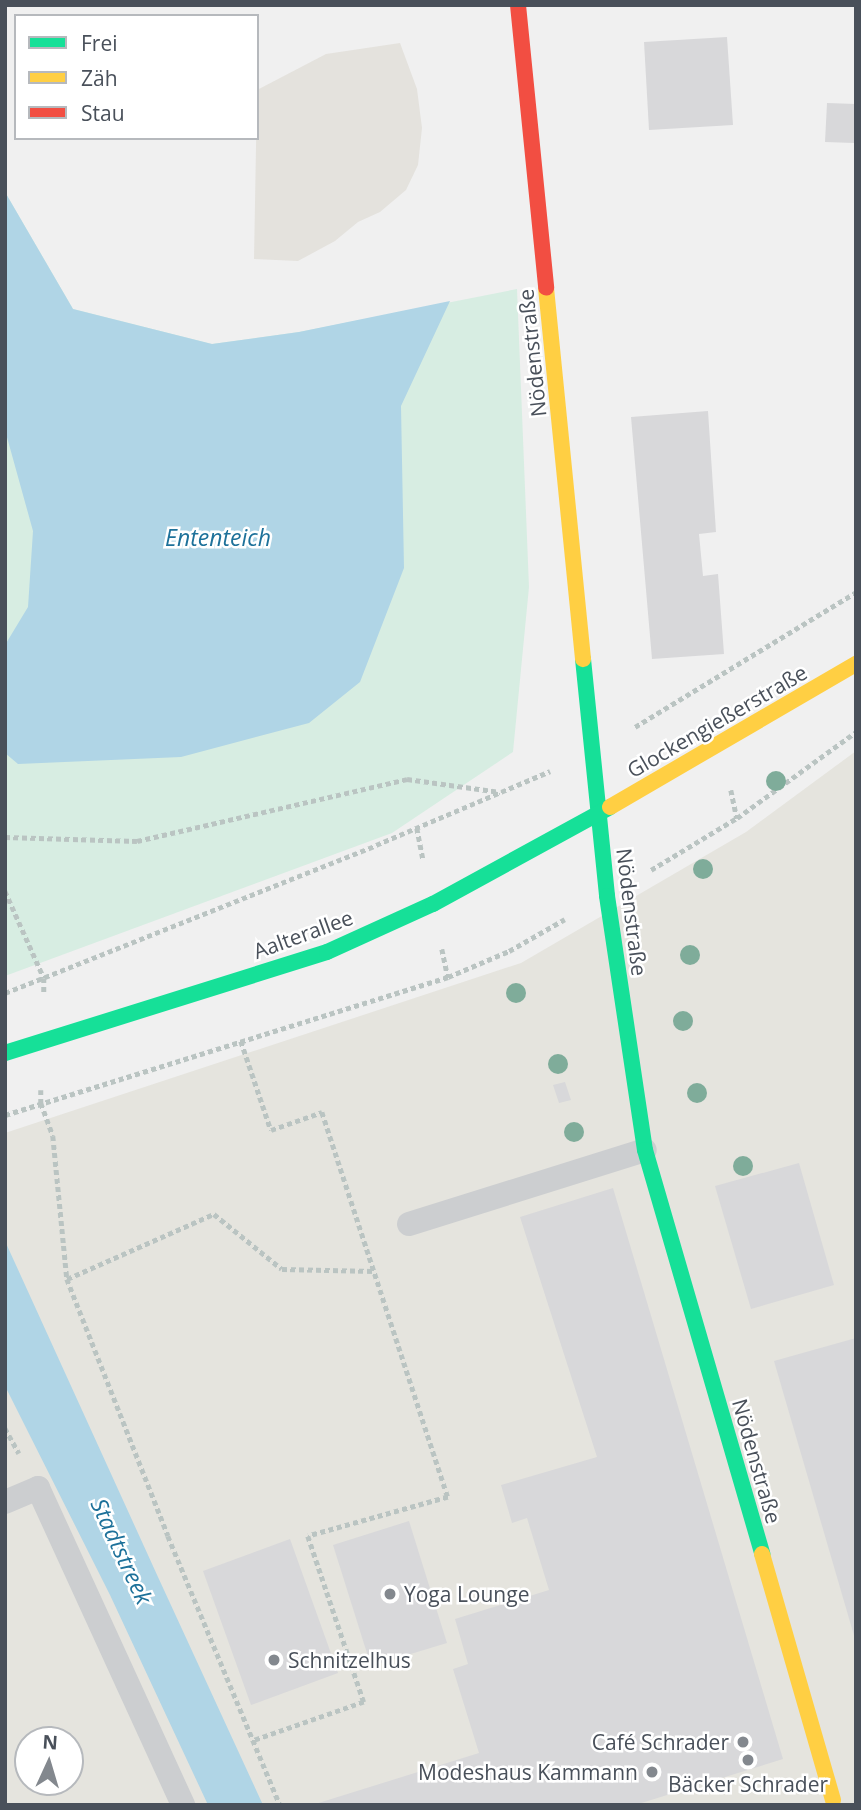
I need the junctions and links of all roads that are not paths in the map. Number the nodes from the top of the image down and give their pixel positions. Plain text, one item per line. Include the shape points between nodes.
1 (518, 5) edge
2 (856, 664) edge
3 (599, 814) junction
4 (5, 1053) edge
5 (645, 1150) junction
6 (409, 1224) dead end
7 (5, 1502) edge
8 (832, 1800) dead end
9 (183, 1805) edge

1 - 3 street, Nödenstraße
2 - 3 street, Glockengießerstraße
3 - 4 street, Aalterallee via 433,904 327,951
3 - 5 street, Nödenstraße
5 - 6 lane
5 - 8 street, Nödenstraße
7 - 9 lane via 38,1488

